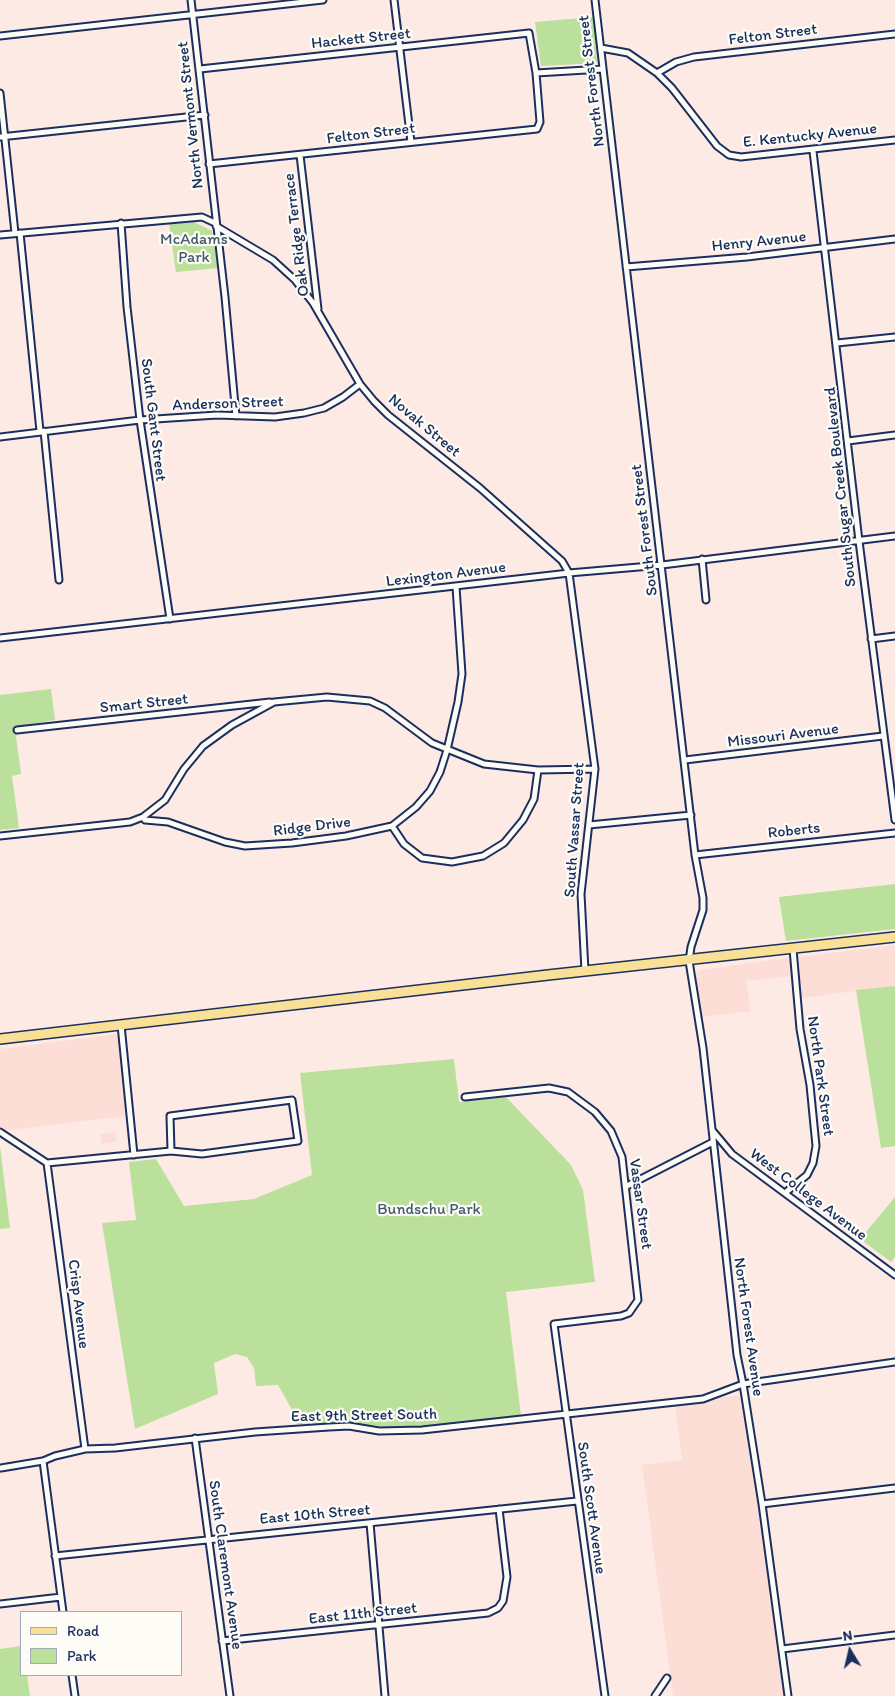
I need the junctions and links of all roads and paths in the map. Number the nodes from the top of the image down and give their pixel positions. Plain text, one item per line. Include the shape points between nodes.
1 (191, 0) edge
2 (322, 0) edge
3 (394, 0) edge
4 (595, 0) edge
5 (192, 14) junction
6 (895, 34) edge
7 (0, 36) edge
8 (398, 48) junction
9 (601, 48) junction
10 (200, 68) junction
11 (603, 69) junction
12 (536, 73) junction
13 (657, 73) junction
14 (0, 93) edge
15 (205, 115) junction
16 (2, 136) edge
17 (895, 140) edge
18 (411, 142) junction
19 (813, 150) junction
20 (300, 155) junction
21 (614, 159) joint
22 (209, 164) junction
23 (121, 223) junction
24 (215, 225) junction
25 (18, 233) junction
26 (0, 235) edge
27 (895, 238) edge
28 (825, 247) junction
29 (626, 267) junction
30 (318, 312) junction
31 (895, 337) edge
32 (838, 343) junction
33 (360, 384) junction
34 (236, 416) junction
35 (140, 420) junction
36 (42, 431) junction
37 (895, 435) edge
38 (0, 437) edge
39 (848, 441) junction
40 (895, 536) edge
41 (859, 541) junction
42 (702, 559) junction
43 (662, 565) junction
44 (569, 573) junction
45 (59, 580) dead end
46 (456, 587) junction
47 (706, 600) dead end
48 (170, 619) junction
49 (895, 636) edge
50 (0, 638) edge
51 (871, 639) junction
52 (274, 702) junction
53 (17, 730) dead end
54 (884, 736) junction
55 (447, 750) junction
56 (685, 760) junction
57 (595, 769) junction
58 (538, 770) junction
59 (691, 815) junction
60 (143, 817) junction
61 (895, 820) edge
62 (392, 826) junction
63 (589, 826) junction
64 (895, 833) edge
65 (0, 836) edge
66 (695, 854) junction
67 (895, 937) edge
68 (793, 949) junction
69 (689, 961) junction
70 (585, 971) junction
71 (121, 1025) junction
72 (0, 1039) edge
73 (465, 1097) dead end
74 (712, 1130) junction
75 (0, 1132) edge
76 (713, 1142) junction
77 (171, 1151) junction
78 (134, 1156) junction
79 (47, 1163) junction
80 (627, 1186) junction
81 (785, 1193) junction
82 (895, 1275) edge
83 (554, 1324) joint
84 (895, 1362) edge
85 (743, 1384) junction
86 (566, 1413) junction
87 (195, 1438) junction
88 (85, 1449) junction
89 (43, 1461) junction
90 (0, 1468) edge
91 (895, 1488) edge
92 (577, 1500) junction
93 (762, 1504) junction
94 (499, 1509) junction
95 (370, 1523) junction
96 (208, 1539) junction
97 (55, 1556) junction
98 (61, 1597) junction
99 (0, 1604) edge
100 (63, 1611) edge
101 (378, 1626) junction
102 (895, 1635) edge
103 (222, 1641) junction
104 (782, 1649) junction
105 (72, 1676) edge
106 (667, 1678) dead end
107 (75, 1696) edge
108 (230, 1696) edge
109 (385, 1696) edge
110 (605, 1696) edge
111 (655, 1696) edge
112 (788, 1696) edge

1 - 5 street, North Vermont Street
2 - 5 street
3 - 8 street
4 - 9 street, North Forest Street
5 - 7 street
5 - 10 street, North Vermont Street
6 - 13 street, Felton Street via 694,57 676,62
8 - 10 street, Hackett Street
8 - 12 street, Hackett Street via 526,34 531,35
8 - 18 street
9 - 11 street, North Forest Street
9 - 13 street via 628,53
10 - 15 street, North Vermont Street
11 - 12 street
11 - 21 street, North Forest Street
12 - 18 street, Felton Street via 540,122 537,128
13 - 19 street, E. Kentucky Avenue via 727,154 741,157
14 - 16 street
15 - 16 street
15 - 22 street, North Vermont Street
16 - 25 street
17 - 19 street, E. Kentucky Avenue
18 - 20 street, Felton Street
19 - 28 street, South Sugar Creek Boulevard
20 - 22 street, Felton Street
20 - 30 street, Oak Ridge Terrace
21 - 29 street, South Forest Street
22 - 24 street, North Vermont Street
23 - 24 street via 202,218
23 - 25 street
23 - 35 street, South Gant Street via 126,307
24 - 30 street, Novak Street via 272,260 296,280
24 - 34 street, North Vermont Street
25 - 26 street
25 - 36 street
27 - 28 street, Henry Avenue
28 - 29 street, Henry Avenue
28 - 32 street, South Sugar Creek Boulevard
29 - 43 street, South Forest Street
30 - 33 street, Novak Street
31 - 32 street
32 - 39 street, South Sugar Creek Boulevard
33 - 34 street, Anderson Street via 324,408 276,417
33 - 44 street, Novak Street via 388,415 488,495 562,561
34 - 35 street, Anderson Street
35 - 36 street, Anderson Street
35 - 48 street, South Gant Street
36 - 38 street, Anderson Street
36 - 45 street
37 - 39 street
39 - 41 street, South Sugar Creek Boulevard
40 - 41 street, Lexington Avenue
41 - 42 street, Lexington Avenue
41 - 51 street, South Sugar Creek Boulevard
42 - 43 street, Lexington Avenue
42 - 47 street
43 - 44 street, Lexington Avenue
43 - 56 street, South Forest Street
44 - 46 street, Lexington Avenue
44 - 57 street, South Vassar Street
46 - 48 street, Lexington Avenue
46 - 55 street, Ridge Drive via 462,674
48 - 50 street, Lexington Avenue
49 - 51 street
51 - 54 street, South Sugar Creek Boulevard
52 - 53 street, Smart Street
52 - 55 street, Smart Street via 328,697 370,701
52 - 60 street via 232,725 203,746 165,800
54 - 56 street, Missouri Avenue
54 - 61 street, South Sugar Creek Boulevard
55 - 58 street, Smart Street via 484,764
55 - 62 street, Ridge Drive via 430,791
56 - 59 street, South Forest Street
57 - 58 street, Smart Street
57 - 63 street, South Vassar Street
58 - 62 street via 534,799 524,820 504,843 482,856 452,862 422,858 404,844
59 - 63 street
59 - 66 street, South Forest Street
60 - 62 street, Ridge Drive via 245,846 328,838
60 - 65 street via 130,822
63 - 70 street, South Vassar Street via 581,894
64 - 66 street, Roberts
66 - 69 street, South Forest Street via 703,910
67 - 68 main road
68 - 69 main road
68 - 81 street, North Park Street via 816,1146 807,1175
69 - 70 main road
69 - 74 street, North Forest Avenue
70 - 71 main road
71 - 72 main road
71 - 78 street
73 - 80 street, Vassar Street via 549,1088 568,1092 596,1112 611,1131 622,1157
74 - 76 street, North Forest Avenue
74 - 81 street, West College Avenue via 732,1154
75 - 79 street
76 - 80 street
76 - 85 street, North Forest Avenue via 736,1355
77 - 77 street via 170,1116 292,1100 298,1141 202,1154
77 - 78 street
78 - 79 street
79 - 88 street, Crisp Avenue
80 - 83 street, Vassar Street via 638,1300 632,1310 622,1316
81 - 82 street, West College Avenue
83 - 86 street, South Scott Avenue
84 - 85 street, East 9th Street South
85 - 86 street, East 9th Street South via 704,1399
85 - 93 street, North Forest Avenue
86 - 87 street, East 9th Street South via 422,1430 379,1431 329,1426
86 - 92 street, South Scott Avenue
87 - 88 street, East 9th Street South
87 - 96 street, South Claremont Avenue
88 - 89 street, East 9th Street South
89 - 90 street, East 9th Street South
89 - 97 street
91 - 93 street
92 - 94 street, East 10th Street
92 - 110 street, South Scott Avenue
93 - 104 street, North Forest Avenue
94 - 95 street, East 10th Street
94 - 101 street, East 11th Street via 507,1576 498,1608 471,1617
95 - 96 street, East 10th Street
95 - 101 street
96 - 97 street, East 10th Street
96 - 103 street, South Claremont Avenue
97 - 98 street
98 - 99 street
98 - 100 street
101 - 103 street, East 11th Street
101 - 109 street
102 - 104 street
103 - 108 street, South Claremont Avenue
104 - 112 street, North Forest Avenue
105 - 107 street
106 - 111 street

